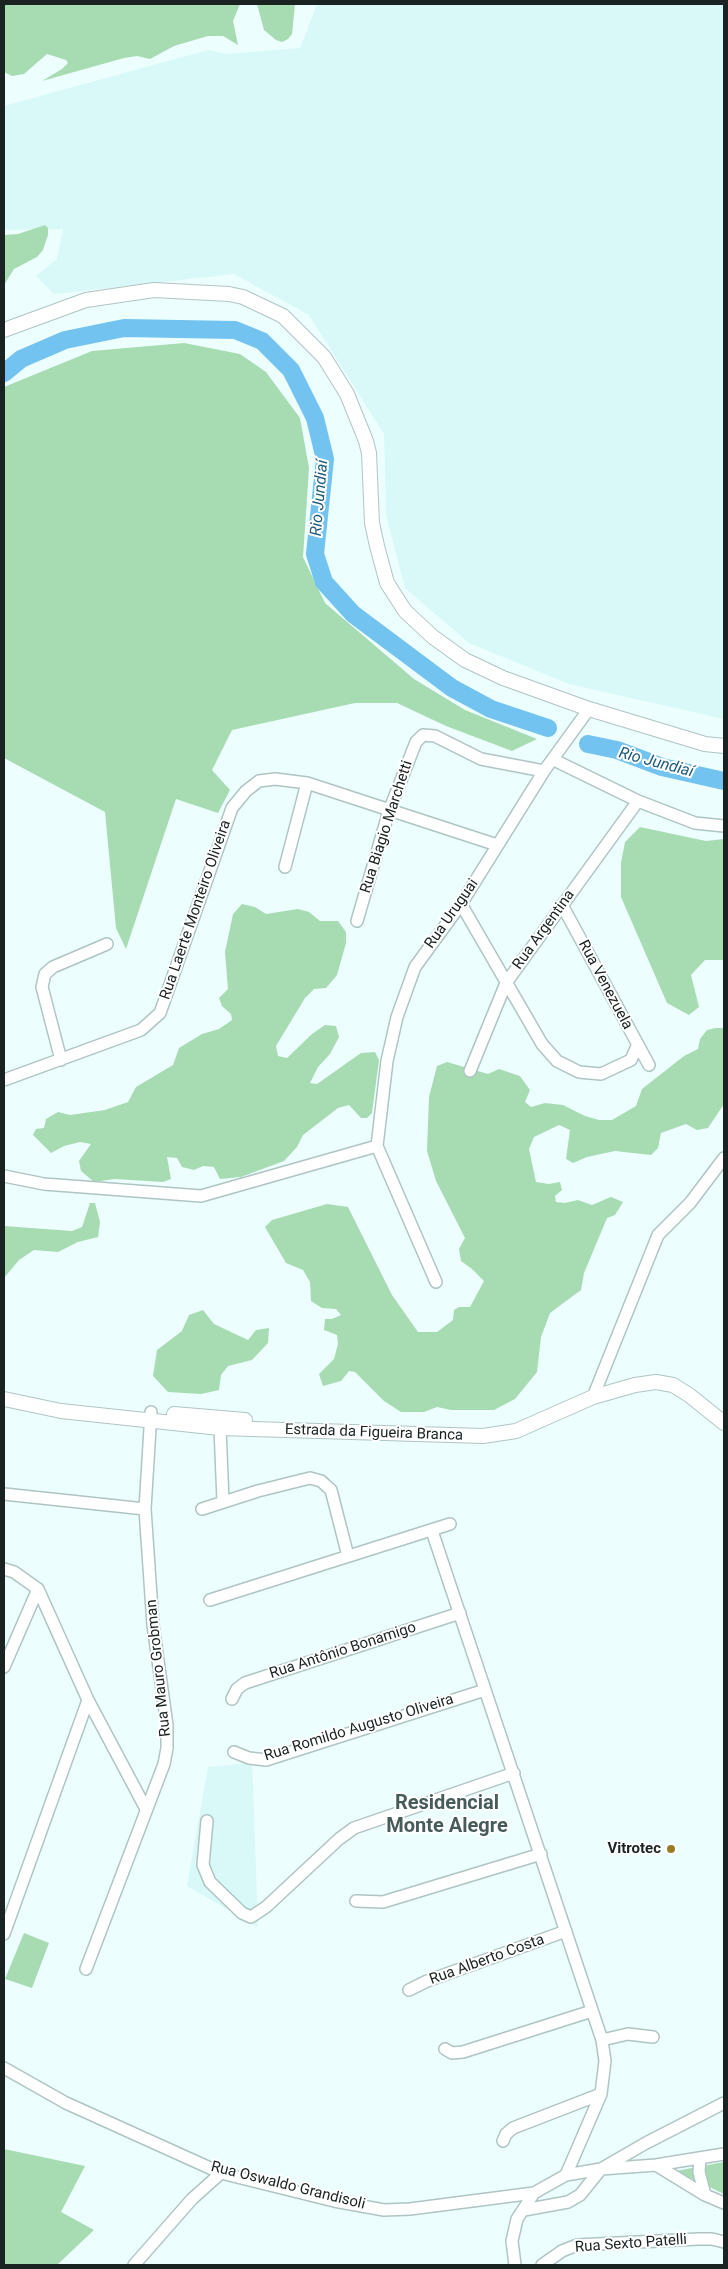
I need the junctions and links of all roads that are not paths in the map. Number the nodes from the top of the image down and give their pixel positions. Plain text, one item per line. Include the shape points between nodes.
1 (4, 330) edge
2 (589, 709) junction
3 (724, 746) edge
4 (554, 760) junction
5 (544, 771) junction
6 (307, 783) junction
7 (638, 802) junction
8 (389, 811) junction
9 (724, 826) edge
10 (497, 845) junction
11 (285, 866) dead end
12 (461, 904) junction
13 (562, 905) junction
14 (357, 922) dead end
15 (107, 944) dead end
16 (506, 983) junction
17 (637, 1046) junction
18 (61, 1060) junction
19 (649, 1065) dead end
20 (470, 1071) dead end
21 (4, 1080) edge
22 (377, 1146) junction
23 (724, 1158) edge
24 (4, 1176) edge
25 (436, 1282) dead end
26 (4, 1391) edge
27 (593, 1397) junction
28 (4, 1399) edge
29 (151, 1417) junction
30 (724, 1422) edge
31 (218, 1423) junction
32 (4, 1494) edge
33 (223, 1502) junction
34 (145, 1509) junction
35 (202, 1509) dead end
36 (450, 1524) dead end
37 (432, 1531) junction
38 (348, 1556) junction
39 (4, 1569) edge
40 (38, 1589) junction
41 (210, 1600) dead end
42 (460, 1613) junction
43 (4, 1667) edge
44 (485, 1690) junction
45 (232, 1699) dead end
46 (88, 1700) junction
47 (98, 1719) junction
48 (77, 1729) junction
49 (234, 1752) dead end
50 (514, 1773) junction
51 (146, 1809) junction
52 (207, 1821) dead end
53 (541, 1854) junction
54 (356, 1901) dead end
55 (566, 1932) junction
56 (4, 1934) edge
57 (86, 1969) dead end
58 (409, 1990) dead end
59 (592, 2012) junction
60 (653, 2037) dead end
61 (602, 2040) junction
62 (445, 2049) dead end
63 (4, 2068) edge
64 (601, 2094) junction
65 (724, 2103) edge
66 (503, 2141) dead end
67 (724, 2154) edge
68 (700, 2158) junction
69 (656, 2166) junction
70 (601, 2169) junction
71 (221, 2173) junction
72 (566, 2175) junction
73 (534, 2193) junction
74 (705, 2195) junction
75 (724, 2203) edge
76 (524, 2210) junction
77 (724, 2242) edge
78 (134, 2265) edge
79 (515, 2265) edge
80 (542, 2265) edge

1 - 2 main road via 86,300 154,290 229,294 243,297 283,316 324,357 347,394 369,453 372,523 387,583 405,611 465,660 503,678
2 - 3 main road via 705,744
2 - 4 street, Rua Uruguai
4 - 5 street, Rua Uruguai
4 - 7 street
5 - 8 street, Rua Biagio Marchetti via 481,759 435,736 423,735 416,742
5 - 10 street, Rua Uruguai
6 - 8 street, Rua Laerte Monteiro Oliveira
6 - 11 street
6 - 18 street, Rua Laerte Monteiro Oliveira via 275,779 259,781 232,808 160,1012 141,1030
7 - 9 street via 695,823
7 - 13 street, Rua Argentina
8 - 10 street, Rua Laerte Monteiro Oliveira
8 - 14 street, Rua Biagio Marchetti
10 - 12 street, Rua Uruguai
12 - 16 street
12 - 22 street, Rua Uruguai via 414,967 397,1017 387,1061
13 - 16 street, Rua Argentina
13 - 17 street, Rua Venezuela
15 - 18 street via 44,974 42,987
16 - 17 street via 550,1055 579,1072 602,1074 624,1065 631,1060
16 - 20 street, Rua Argentina
17 - 19 street, Rua Venezuela
18 - 21 street, Rua Laerte Monteiro Oliveira
22 - 24 street via 201,1196 44,1184
22 - 25 street
23 - 27 street via 690,1203 658,1236
26 - 29 main road
27 - 30 main road, Estrada da Figueira Branca via 635,1385 656,1382 673,1385
27 - 31 main road, Estrada da Figueira Branca via 516,1431 483,1436 315,1431
28 - 29 main road, Estrada da Figueira Branca via 61,1410
29 - 31 main road, Estrada da Figueira Branca
29 - 34 street, Rua Mauro Grobman
31 - 33 street
32 - 34 street
33 - 35 street
33 - 38 street via 310,1478 321,1481 331,1490
34 - 51 street, Rua Mauro Grobman via 153,1625 166,1716 167,1748
36 - 37 street
37 - 38 street
37 - 42 street
38 - 41 street
39 - 40 street
40 - 43 street
40 - 46 street
42 - 44 street
42 - 45 street, Rua Antônio Bonamigo via 245,1683
44 - 49 street, Rua Romildo Augusto Oliveira via 266,1760
44 - 50 street
46 - 47 street
46 - 48 street
47 - 48 street
47 - 51 street
48 - 56 street
50 - 52 street via 354,1828 251,1917 242,1913 210,1882 204,1865
50 - 53 street
51 - 57 street, Rua Mauro Grobman
53 - 54 street via 383,1902
53 - 55 street
55 - 58 street, Rua Alberto Costa
55 - 59 street
59 - 61 street
59 - 62 street via 463,2052 452,2053
60 - 61 street via 628,2034
61 - 64 street via 605,2061
63 - 71 street, Rua Oswaldo Grandisoli via 66,2102
64 - 66 street via 513,2128
64 - 72 street
65 - 70 street
67 - 68 street
68 - 69 street
68 - 74 street via 699,2172
69 - 70 street
69 - 74 street
70 - 72 street
70 - 76 street via 580,2195 568,2202
71 - 73 street, Rua Oswaldo Grandisoli via 384,2210 448,2206
71 - 78 street via 192,2200
72 - 73 street
73 - 76 street
74 - 75 street
76 - 79 street via 517,2219 512,2241
77 - 80 street, Rua Sexto Patelli via 698,2239 577,2245

